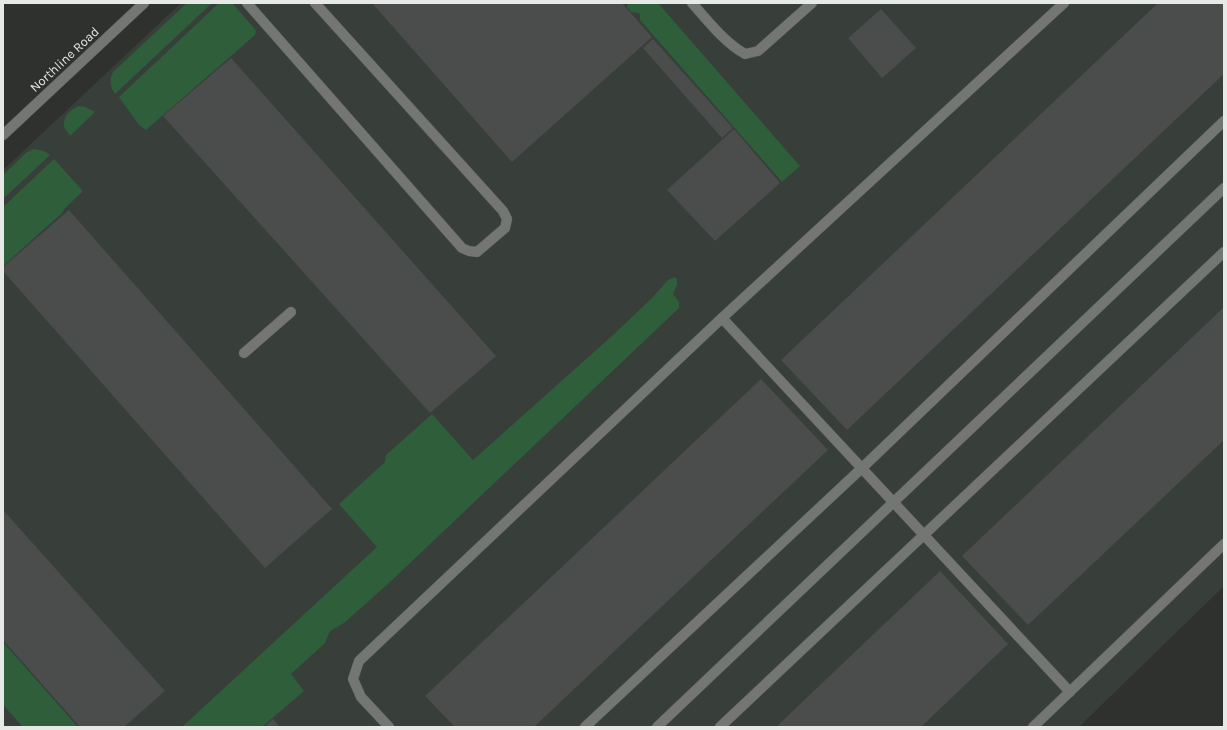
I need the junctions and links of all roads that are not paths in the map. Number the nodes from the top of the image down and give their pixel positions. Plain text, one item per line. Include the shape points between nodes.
1 (144, 3) edge
2 (247, 3) edge
3 (315, 3) edge
4 (692, 3) edge
5 (812, 3) edge
6 (1064, 3) edge
7 (1224, 121) edge
8 (3, 135) edge
9 (1224, 188) edge
10 (1224, 252) edge
11 (291, 312) dead end
12 (722, 318) junction
13 (244, 353) dead end
14 (862, 468) junction
15 (893, 502) junction
16 (924, 535) junction
17 (1224, 544) edge
18 (1070, 692) junction
19 (389, 727) edge
20 (586, 727) edge
21 (657, 727) edge
22 (720, 727) edge
23 (1033, 727) edge

1 - 8 main road, Northline Road
2 - 3 main road via 462,248 476,252 505,228 507,219 504,211
4 - 5 main road via 715,29 737,50 745,54 758,51
6 - 12 main road
7 - 14 main road
9 - 15 main road
10 - 16 main road
11 - 13 main road
12 - 14 main road
12 - 19 main road via 359,661 353,679 361,697
14 - 15 main road
14 - 20 main road
15 - 16 main road
15 - 21 main road
16 - 18 main road
16 - 22 main road
17 - 18 main road
18 - 23 main road

